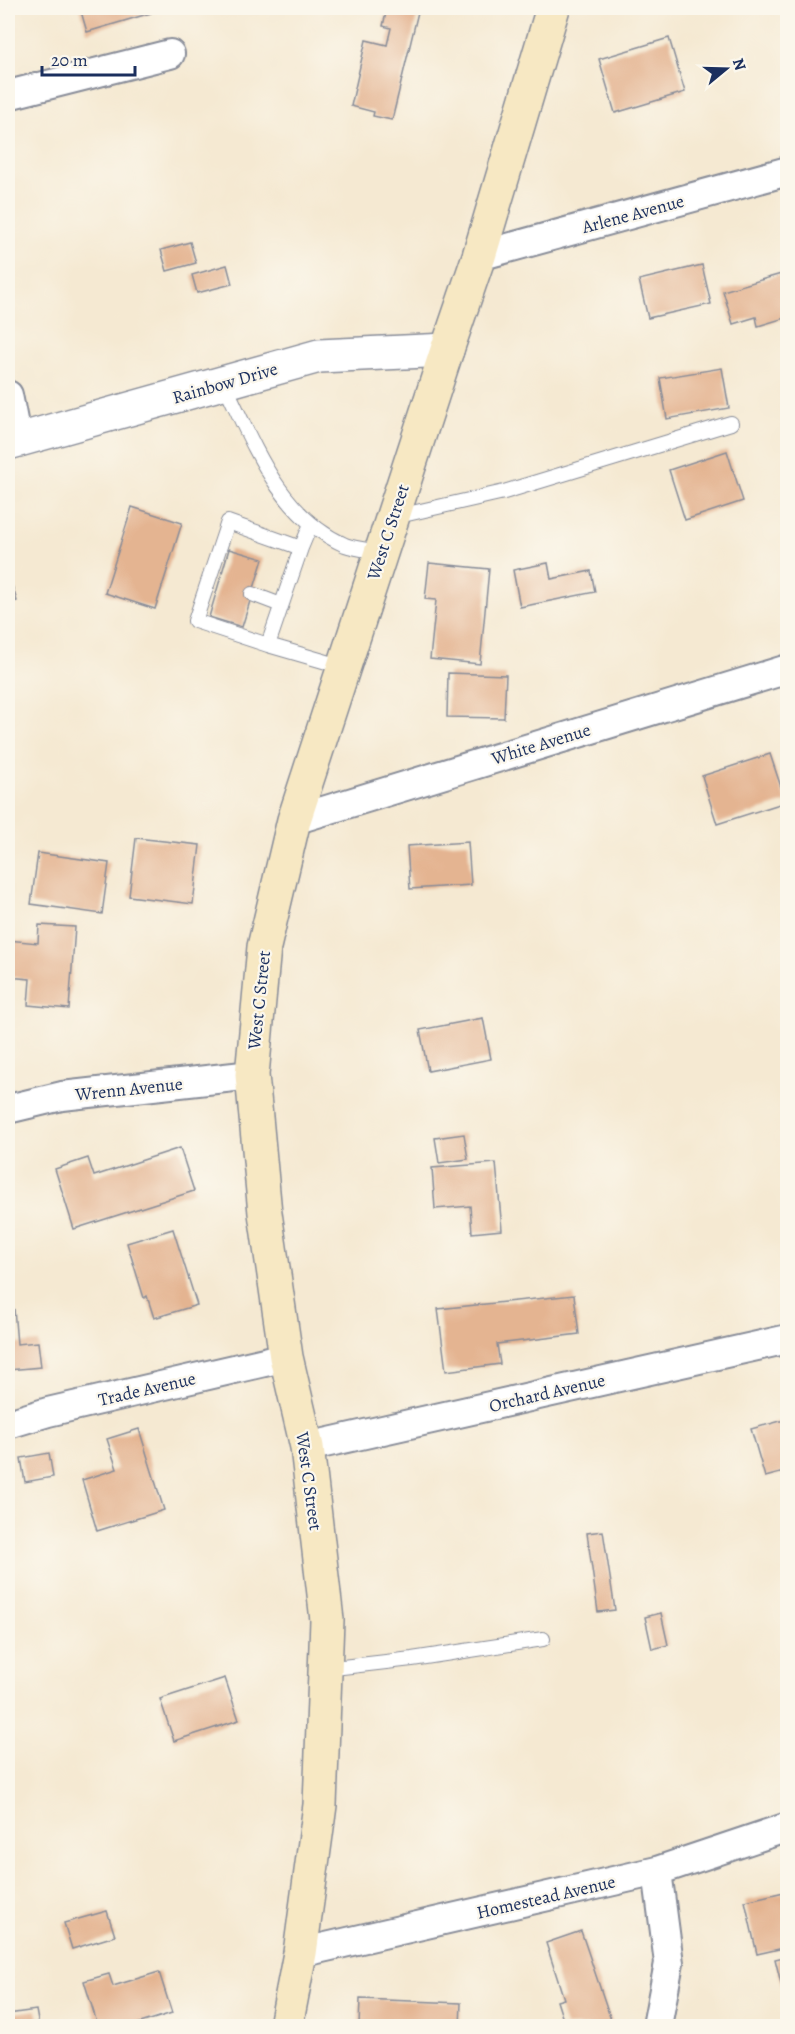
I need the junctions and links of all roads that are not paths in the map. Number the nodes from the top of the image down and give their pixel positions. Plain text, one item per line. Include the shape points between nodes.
1 (553, 8) edge
2 (170, 54) dead end
3 (8, 95) edge
4 (788, 171) edge
5 (479, 256) junction
6 (447, 351) junction
7 (224, 383) junction
8 (8, 395) edge
9 (731, 423) dead end
10 (12, 442) edge
11 (392, 517) junction
12 (311, 524) junction
13 (301, 548) junction
14 (381, 552) junction
15 (252, 594) dead end
16 (281, 605) junction
17 (268, 645) junction
18 (345, 667) junction
19 (788, 669) edge
20 (294, 820) junction
21 (252, 1075) junction
22 (8, 1109) edge
23 (788, 1339) edge
24 (286, 1357) junction
25 (8, 1424) edge
26 (307, 1447) junction
27 (543, 1639) dead end
28 (325, 1669) junction
29 (788, 1827) edge
30 (657, 1871) junction
31 (300, 1953) junction
32 (286, 2026) edge
33 (657, 2026) edge

1 - 5 main road, West C Street
2 - 3 street
4 - 5 street, Arlene Avenue
5 - 6 main road, West C Street
6 - 7 street, Rainbow Drive via 319,356
6 - 11 main road, West C Street
7 - 10 street, Rainbow Drive
7 - 12 lane via 282,494
8 - 10 street
9 - 11 lane via 504,492
11 - 14 main road, West C Street
12 - 13 lane
12 - 14 lane via 346,545
13 - 16 lane
13 - 17 lane via 228,522 214,583 195,621
14 - 18 main road, West C Street
15 - 16 lane
16 - 17 lane
17 - 18 lane
18 - 20 main road, West C Street
19 - 20 street, White Avenue
20 - 21 main road, West C Street via 264,947
21 - 22 street, Wrenn Avenue via 62,1096
21 - 24 main road, West C Street via 265,1214
23 - 26 street, Orchard Avenue
24 - 25 street, Trade Avenue
24 - 26 main road, West C Street
26 - 28 main road, West C Street via 327,1620
27 - 28 lane
28 - 31 main road, West C Street via 320,1805
29 - 30 street, Homestead Avenue
30 - 31 street, Homestead Avenue
30 - 33 street via 669,1963
31 - 32 main road, West C Street

